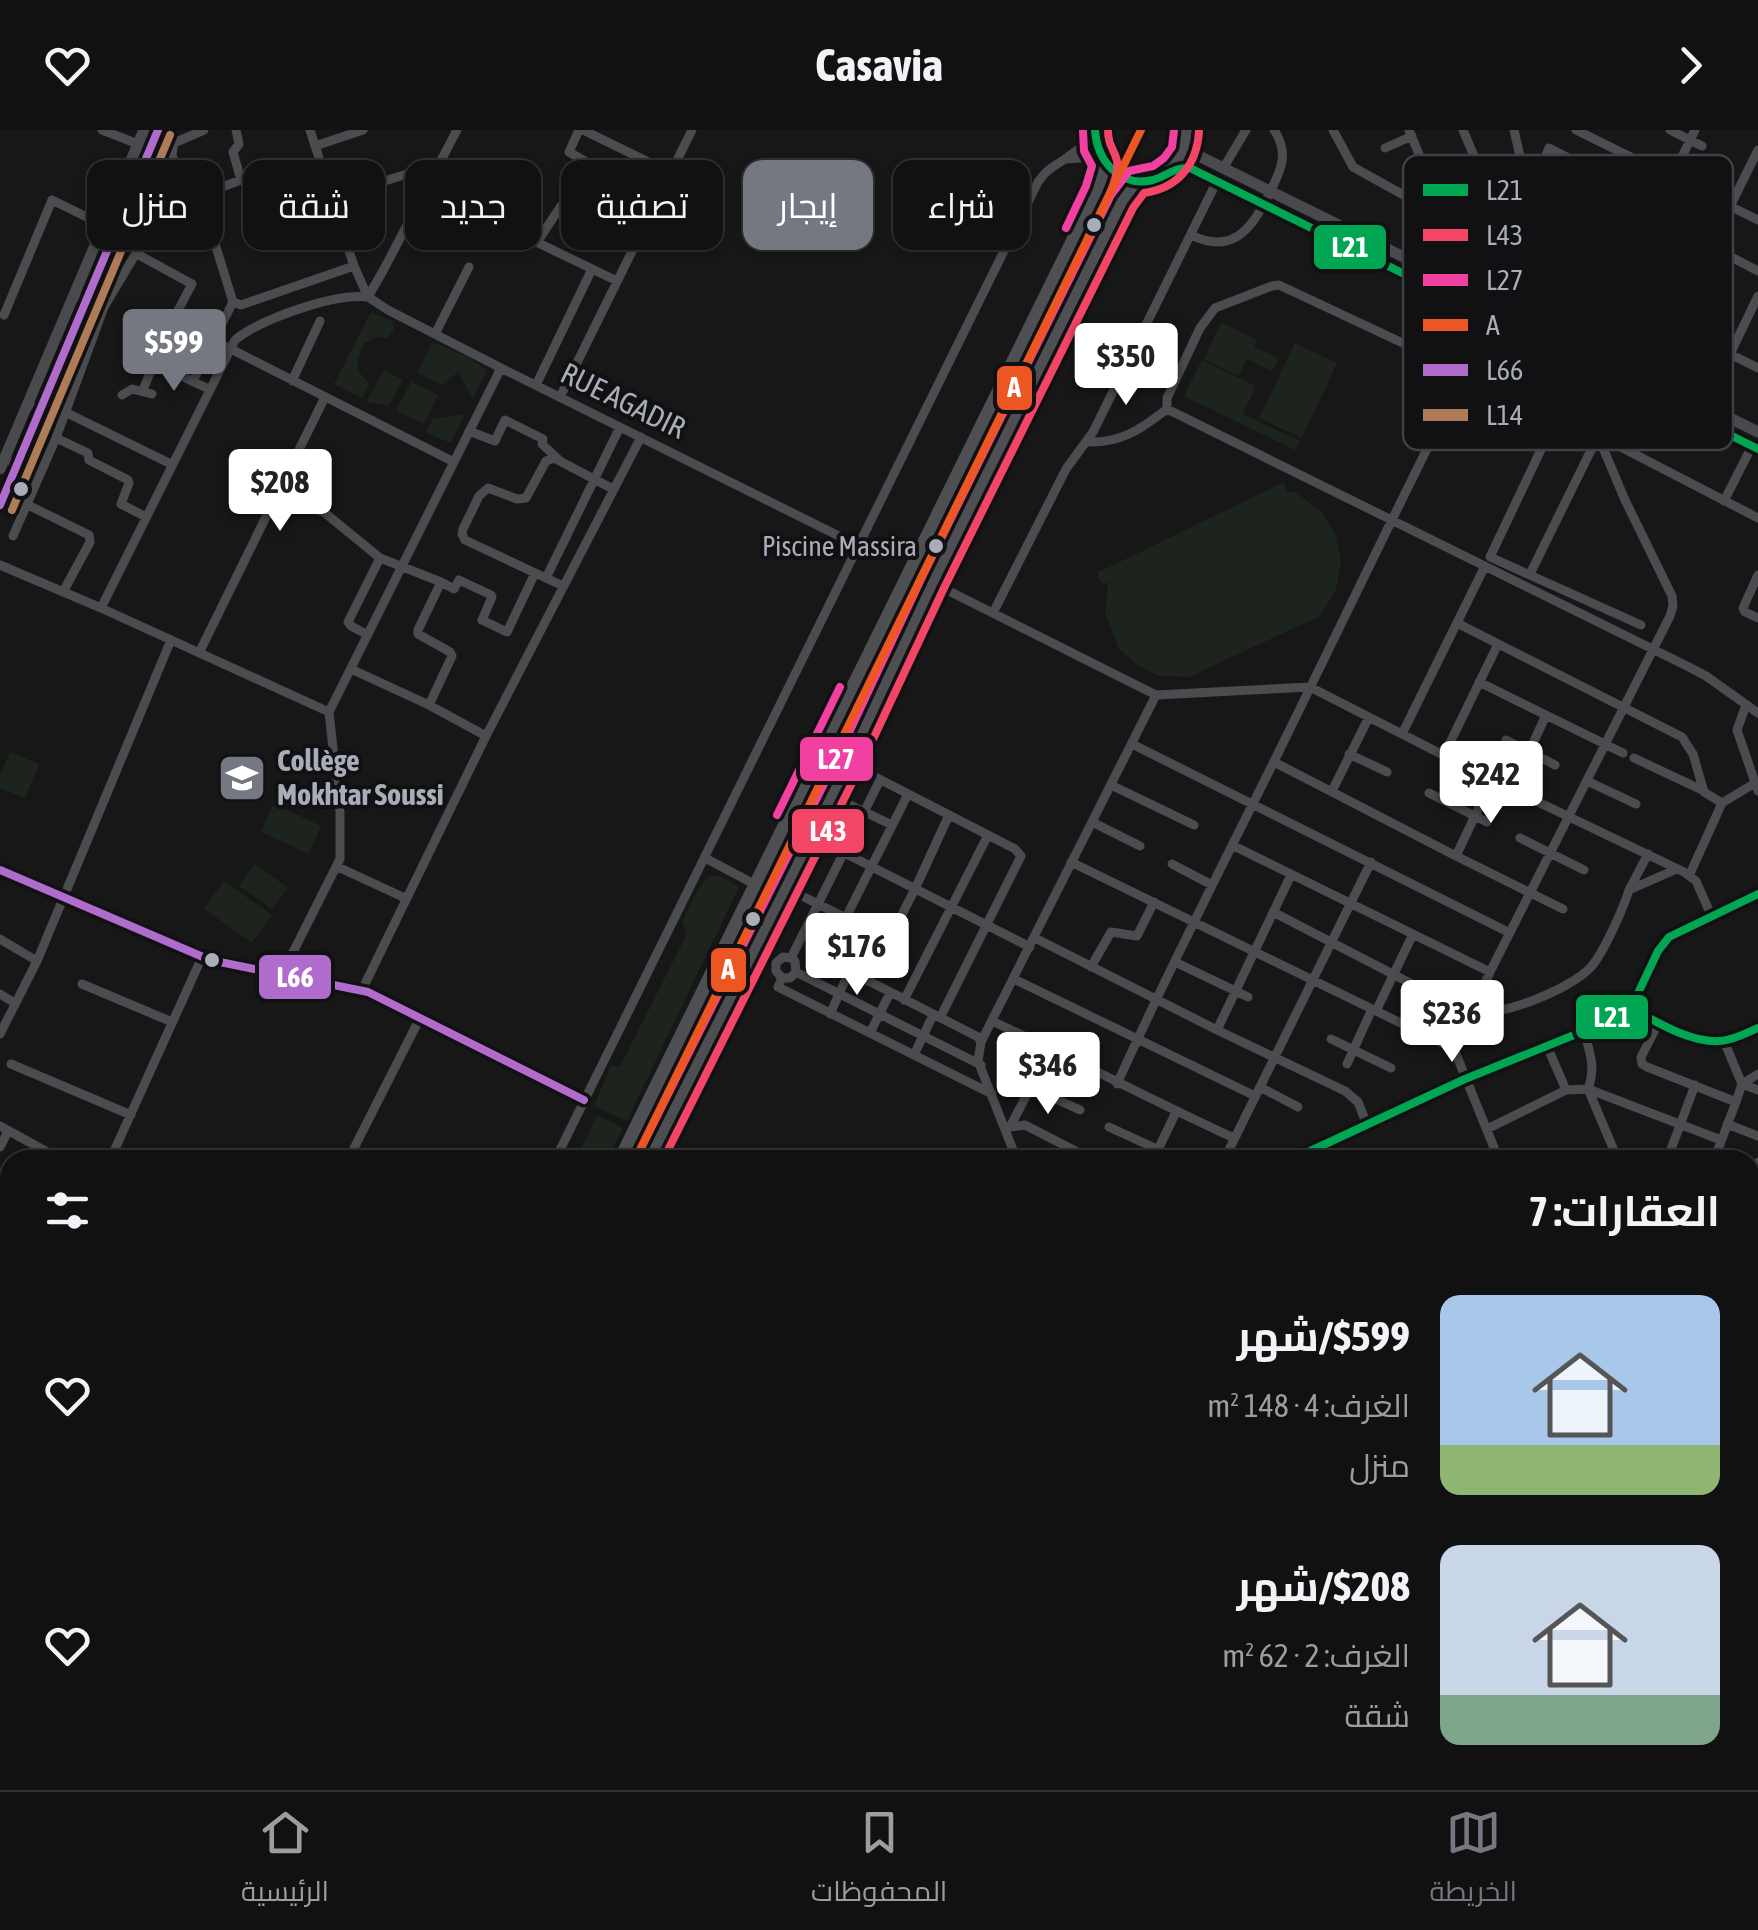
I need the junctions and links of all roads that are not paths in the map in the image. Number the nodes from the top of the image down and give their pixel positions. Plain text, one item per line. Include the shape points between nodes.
1 (102, 130) edge
2 (144, 130) edge
3 (158, 130) edge
4 (204, 130) edge
5 (236, 130) edge
6 (310, 130) edge
7 (362, 130) edge
8 (457, 130) edge
9 (581, 130) edge
10 (692, 130) edge
11 (1246, 130) edge
12 (1274, 130) edge
13 (1333, 130) edge
14 (1464, 130) edge
15 (1514, 130) edge
16 (1576, 130) edge
17 (1670, 130) edge
18 (1410, 133) edge
19 (1693, 135) edge
20 (1187, 137) edge
21 (138, 144) junction
22 (316, 146) junction
23 (1702, 146) dead end
24 (1098, 147) edge
25 (1385, 148) dead end
26 (1758, 150) edge
27 (1474, 155) edge
28 (1520, 155) edge
29 (1627, 155) edge
30 (147, 156) junction
31 (131, 160) edge
32 (158, 160) edge
33 (174, 160) edge
34 (320, 160) edge
35 (442, 160) edge
36 (644, 160) edge
37 (677, 160) edge
38 (1224, 167) junction
39 (1755, 167) edge
40 (1173, 168) junction
41 (1217, 180) junction
42 (1137, 181) junction
43 (223, 187) edge
44 (1270, 190) junction
45 (1403, 195) edge
46 (1733, 201) edge
47 (1264, 204) junction
48 (1733, 208) edge
49 (87, 217) edge
50 (1758, 220) edge
51 (405, 229) edge
52 (1191, 235) junction
53 (541, 236) edge
54 (541, 244) edge
55 (96, 250) edge
56 (140, 250) edge
57 (217, 250) edge
58 (349, 250) edge
59 (633, 250) edge
60 (138, 254) junction
61 (1403, 257) edge
62 (1733, 258) edge
63 (354, 266) junction
64 (469, 267) dead end
65 (592, 269) junction
66 (1758, 271) edge
67 (1403, 274) edge
68 (618, 281) junction
69 (1758, 296) edge
70 (368, 297) junction
71 (80, 298) junction
72 (233, 302) junction
73 (104, 308) junction
74 (4, 315) dead end
75 (1754, 315) edge
76 (320, 321) dead end
77 (435, 334) junction
78 (213, 340) junction
79 (1403, 343) edge
80 (1733, 349) edge
81 (228, 350) junction
82 (1733, 356) edge
83 (155, 364) junction
84 (501, 368) junction
85 (1758, 368) edge
86 (193, 381) junction
87 (292, 381) junction
88 (536, 386) junction
89 (209, 390) junction
90 (122, 395) dead end
91 (325, 397) junction
92 (560, 397) junction
93 (34, 407) junction
94 (1166, 409) junction
95 (65, 412) junction
96 (1733, 420) edge
97 (620, 427) junction
98 (469, 431) junction
99 (1758, 432) edge
100 (56, 438) junction
101 (642, 438) junction
102 (1086, 442) junction
103 (1755, 447) edge
104 (1426, 450) edge
105 (1541, 450) edge
106 (1592, 450) edge
107 (1604, 450) edge
108 (1625, 450) edge
109 (560, 461) junction
110 (454, 462) junction
111 (2, 464) edge
112 (18, 464) junction
113 (171, 464) junction
114 (39, 475) junction
115 (595, 479) junction
116 (614, 488) junction
117 (279, 491) junction
118 (1724, 501) junction
119 (0, 504) edge
120 (26, 504) junction
121 (146, 516) junction
122 (1758, 518) edge
123 (1392, 520) junction
124 (14, 536) dead end
125 (859, 546) junction
126 (380, 558) junction
127 (0, 565) edge
128 (401, 565) junction
129 (1485, 566) junction
130 (534, 573) junction
131 (1530, 574) junction
132 (1758, 574) edge
133 (546, 578) junction
134 (441, 582) junction
135 (932, 583) junction
136 (563, 586) junction
137 (63, 592) junction
138 (101, 608) junction
139 (993, 613) junction
140 (1758, 618) edge
141 (1458, 623) junction
142 (1642, 625) dead end
143 (368, 635) junction
144 (171, 640) junction
145 (1498, 644) junction
146 (1652, 648) junction
147 (199, 654) junction
148 (352, 669) junction
149 (1479, 682) junction
150 (1310, 687) junction
151 (1156, 695) junction
152 (429, 704) junction
153 (1746, 704) junction
154 (1623, 708) junction
155 (329, 712) junction
156 (1758, 714) edge
157 (1546, 716) junction
158 (1369, 717) junction
159 (1402, 734) junction
160 (486, 736) junction
161 (1506, 740) dead end
162 (1132, 744) junction
163 (1604, 745) junction
164 (1529, 752) junction
165 (1623, 753) dead end
166 (1349, 754) junction
167 (1444, 756) junction
168 (1634, 758) dead end
169 (1274, 762) junction
170 (848, 763) junction
171 (1555, 765) dead end
172 (1387, 772) dead end
173 (880, 780) junction
174 (1492, 780) junction
175 (1587, 780) junction
176 (1112, 786) junction
177 (1756, 787) edge
178 (1332, 791) junction
179 (1704, 792) junction
180 (1429, 793) dead end
181 (908, 794) junction
182 (1253, 802) junction
183 (1722, 803) junction
184 (848, 804) dead end
185 (1636, 804) dead end
186 (864, 812) junction
187 (948, 815) junction
188 (1474, 816) junction
189 (1570, 816) junction
190 (1092, 822) junction
191 (1487, 822) dead end
192 (892, 825) junction
193 (1194, 825) dead end
194 (988, 835) junction
195 (811, 836) junction
196 (1520, 838) dead end
197 (1140, 846) dead end
198 (1232, 846) junction
199 (843, 852) junction
200 (1552, 852) junction
201 (1648, 854) junction
202 (1456, 856) junction
203 (705, 858) junction
204 (1072, 862) junction
205 (1371, 862) junction
206 (1172, 864) dead end
207 (870, 866) junction
208 (338, 867) junction
209 (1678, 869) junction
210 (0, 870) edge
211 (1584, 870) dead end
212 (1291, 875) junction
213 (1689, 876) junction
214 (1212, 885) junction
215 (756, 886) junction
216 (915, 889) junction
217 (1629, 890) junction
218 (1531, 892) junction
219 (1758, 894) edge
220 (804, 897) dead end
221 (64, 898) junction
222 (405, 898) junction
223 (1154, 902) junction
224 (1350, 903) junction
225 (818, 904) junction
226 (952, 908) junction
227 (1563, 909) dead end
228 (1273, 912) junction
229 (1712, 915) junction
230 (844, 917) junction
231 (1193, 921) junction
232 (987, 926) junction
233 (1510, 933) junction
234 (1413, 934) junction
235 (0, 939) edge
236 (1332, 942) junction
237 (1033, 943) junction
238 (1254, 952) junction
239 (202, 957) junction
240 (791, 958) junction
241 (37, 961) junction
242 (1175, 962) junction
243 (1091, 967) junction
244 (796, 972) junction
245 (850, 972) junction
246 (1490, 972) junction
247 (282, 974) junction
248 (1394, 975) junction
249 (782, 978) junction
250 (1014, 979) junction
251 (868, 981) junction
252 (1312, 981) junction
253 (82, 984) dead end
254 (1412, 984) tunnel mouth
255 (362, 990) junction
256 (1236, 992) junction
257 (890, 993) junction
258 (0, 994) edge
259 (840, 994) junction
260 (1434, 994) tunnel mouth
261 (1248, 997) dead end
262 (1156, 999) junction
263 (904, 1000) junction
264 (15, 1002) junction
265 (1631, 1008) junction
266 (1374, 1010) junction
267 (1471, 1012) junction
268 (830, 1014) junction
269 (879, 1014) junction
270 (936, 1017) junction
271 (420, 1018) junction
272 (992, 1021) junction
273 (172, 1022) junction
274 (1658, 1022) junction
275 (1758, 1028) edge
276 (1217, 1030) junction
277 (1584, 1032) junction
278 (0, 1034) edge
279 (870, 1034) junction
280 (923, 1036) junction
281 (980, 1039) junction
282 (1137, 1039) junction
283 (1331, 1039) dead end
284 (1724, 1041) junction
285 (1547, 1046) junction
286 (1051, 1048) junction
287 (1454, 1049) junction
288 (1354, 1050) junction
289 (914, 1055) junction
290 (1275, 1056) junction
291 (968, 1059) junction
292 (10, 1064) dead end
293 (1347, 1064) dead end
294 (980, 1066) junction
295 (1391, 1068) dead end
296 (1758, 1074) edge
297 (960, 1078) junction
298 (1466, 1080) junction
299 (1117, 1084) junction
300 (1742, 1084) junction
301 (1696, 1085) junction
302 (1032, 1088) junction
303 (1566, 1090) junction
304 (1588, 1090) junction
305 (1758, 1090) edge
306 (1257, 1092) junction
307 (992, 1094) junction
308 (584, 1100) junction
309 (1736, 1102) junction
310 (1298, 1107) dead end
311 (1080, 1110) dead end
312 (1176, 1112) junction
313 (130, 1115) junction
314 (1680, 1124) junction
315 (1727, 1124) junction
316 (1367, 1125) junction
317 (1109, 1127) dead end
318 (4, 1128) edge
319 (1007, 1128) junction
320 (1488, 1129) junction
321 (1758, 1136) edge
322 (1234, 1138) junction
323 (1721, 1140) junction
324 (1064, 1145) junction
325 (0, 1147) edge
326 (39, 1150) edge
327 (114, 1150) edge
328 (353, 1150) edge
329 (560, 1150) edge
330 (625, 1150) edge
331 (654, 1150) edge
332 (1013, 1150) edge
333 (1066, 1150) edge
334 (1074, 1150) edge
335 (1158, 1150) joint
336 (1229, 1150) edge
337 (1312, 1150) edge
338 (1495, 1150) edge
339 (1614, 1150) edge
340 (1671, 1150) edge
341 (1718, 1150) edge

1 - 21 street
2 - 21 street
3 - 30 street
4 - 33 street via 174,143
5 - 43 street via 233,152 241,180
6 - 22 street
7 - 22 street
8 - 35 street
9 - 36 street
9 - 53 street via 569,152 589,167
10 - 37 street
11 - 38 street
12 - 44 street via 1282,142 1282,168
13 - 45 street via 1353,167
14 - 27 street
15 - 28 street
16 - 29 street
17 - 19 street
18 - 25 street
19 - 23 street
20 - 38 street via 1197,155
20 - 40 main road
21 - 30 street
21 - 31 street
22 - 34 street
24 - 42 main road via 1119,176
24 - 125 street via 1078,147 1038,182
24 - 215 main road via 1098,190
26 - 39 street
30 - 32 street
30 - 71 street
38 - 44 street
39 - 46 street
40 - 41 street
40 - 42 main road
41 - 47 street
41 - 52 street
42 - 135 main road
44 - 47 street
44 - 61 street
47 - 52 street via 1234,239 1205,242
47 - 67 street
48 - 50 street
49 - 74 street via 52,200
51 - 70 street
52 - 102 street
54 - 65 street
55 - 71 street
56 - 60 street
57 - 72 street
58 - 63 street
59 - 68 street
60 - 73 street
60 - 83 street via 192,284
62 - 66 street
63 - 70 street
63 - 72 street via 241,306
64 - 77 street
65 - 68 street
65 - 88 street
68 - 92 street
69 - 75 street
70 - 77 street, RUE AGADIR
70 - 81 street via 336,298 274,319 244,332
71 - 73 street
71 - 93 street
72 - 78 street
73 - 95 street
75 - 80 street
76 - 87 street
77 - 84 street, RUE AGADIR
78 - 81 street
78 - 86 street
79 - 94 street via 1287,287 1272,286 1207,316
81 - 87 street
81 - 89 street
82 - 85 street
83 - 86 street
83 - 90 street via 147,392 132,388
84 - 88 street, RUE AGADIR
84 - 98 street
86 - 89 street
87 - 91 street
88 - 92 street, RUE AGADIR
89 - 113 street
91 - 110 street
91 - 117 street
92 - 97 street, RUE AGADIR
93 - 95 street
93 - 111 street
93 - 112 street
94 - 102 street via 1116,440
94 - 123 street
95 - 100 street
95 - 113 street
96 - 99 street
97 - 101 street, RUE AGADIR
97 - 115 street
98 - 109 street via 495,441 505,420 543,439
98 - 110 street
100 - 114 street
100 - 121 street via 126,478 122,504
101 - 116 street
101 - 125 street, RUE AGADIR
102 - 139 street
103 - 118 street
104 - 123 street
105 - 131 street via 1490,556
106 - 131 street
107 - 146 street via 1672,596 1670,616
108 - 118 street
109 - 115 street
109 - 130 street via 546,461 521,500 483,490 463,529 469,542
110 - 128 street
111 - 112 street
112 - 114 street
112 - 119 street
113 - 121 street
114 - 120 street
115 - 116 street
115 - 133 street
116 - 136 street
117 - 126 street via 325,513
117 - 147 street
118 - 122 street
120 - 124 street
120 - 137 street via 90,535
121 - 138 street
123 - 129 street
123 - 150 street
125 - 203 street
126 - 128 street
126 - 143 street via 348,622
127 - 137 street
128 - 134 street
128 - 143 street
129 - 141 street
129 - 146 street
130 - 133 street
130 - 134 street via 507,632 482,620 490,595 459,580 454,589
131 - 142 street
132 - 140 street via 1743,608
133 - 136 street
134 - 152 street via 418,634 452,656
135 - 139 street
135 - 170 main road
136 - 160 street
137 - 138 street
138 - 144 street
139 - 151 street
141 - 145 street
141 - 159 street
143 - 148 street
144 - 147 street
144 - 221 street
145 - 149 street
145 - 154 street
146 - 153 street
146 - 154 street
147 - 155 street
148 - 152 street
148 - 155 street
149 - 157 street
149 - 167 street
150 - 151 street
150 - 158 street
150 - 169 street
151 - 162 street
152 - 160 street
153 - 156 street
153 - 177 street via 1737,730
154 - 163 street
154 - 179 street via 1682,737
155 - 208 street via 340,812
157 - 163 street
157 - 164 street
158 - 159 street
158 - 166 street
159 - 167 street
160 - 222 street
161 - 164 street
162 - 176 street
162 - 182 street
163 - 165 street
163 - 175 street
164 - 171 street
166 - 172 street
166 - 178 street
167 - 174 street
168 - 179 street
169 - 178 street
169 - 182 street
170 - 173 street
170 - 195 main road
173 - 181 street
173 - 186 street
174 - 188 street
174 - 189 street
175 - 185 street
175 - 189 street
176 - 190 street
176 - 193 street
177 - 183 street
178 - 202 street
179 - 183 street
180 - 188 street
181 - 187 street
181 - 192 street
182 - 198 street
182 - 205 street
183 - 213 street
184 - 186 street
186 - 192 street
186 - 199 street
187 - 194 street
187 - 216 street
188 - 191 street
188 - 202 street
189 - 200 street
189 - 201 street
190 - 197 street
190 - 204 street
192 - 207 street
194 - 226 street
194 - 232 street via 1021,859
195 - 199 street
195 - 331 main road
196 - 200 street
198 - 212 street
198 - 214 street
199 - 207 street
199 - 225 street
200 - 211 street
200 - 218 street
201 - 209 street
201 - 217 street
202 - 218 street
203 - 215 street
203 - 308 street
204 - 223 street
204 - 237 street
205 - 224 street
205 - 233 street
206 - 214 street
207 - 216 street
207 - 230 street
208 - 222 street
208 - 247 street
209 - 213 street
209 - 217 street
210 - 221 street
212 - 224 street
212 - 228 street
213 - 229 street
214 - 231 street
215 - 330 main road
216 - 226 street
216 - 251 street
217 - 267 street via 1587,972 1512,1007
218 - 227 street
218 - 233 street
219 - 229 street
220 - 225 street
221 - 239 street
221 - 241 street
222 - 255 street
223 - 231 street
223 - 243 street via 1137,936 1111,932
224 - 234 street
224 - 236 street
225 - 230 street
225 - 240 street
226 - 232 street
226 - 263 street
228 - 236 street
228 - 238 street
229 - 265 street via 1666,940
230 - 245 street via 826,957
231 - 238 street
231 - 242 street
232 - 237 street
232 - 270 street
233 - 246 street
234 - 246 street
234 - 248 street
235 - 241 street
236 - 248 street
236 - 252 street
237 - 243 street
237 - 250 street
238 - 252 street
238 - 256 street
239 - 247 street
239 - 273 street
240 - 244 street
240 - 249 street via 776,962
241 - 264 street
242 - 256 street
242 - 262 street
243 - 262 street
244 - 249 street
244 - 259 street
245 - 251 street
245 - 259 street
246 - 267 street
247 - 255 street
248 - 254 street
248 - 266 street
249 - 268 street via 778,987
250 - 272 street
250 - 282 street
251 - 257 street
252 - 266 street
252 - 290 street
253 - 273 street
255 - 271 street
256 - 261 street
256 - 276 street
257 - 263 street
257 - 269 street
258 - 264 street
259 - 268 street
259 - 269 street
260 - 267 street
262 - 276 street
262 - 282 street
263 - 270 street
264 - 278 street
265 - 274 street
265 - 277 street
266 - 287 street
266 - 288 street
267 - 287 street
268 - 279 street
269 - 279 street
269 - 280 street
270 - 280 street
270 - 281 street
271 - 308 street
271 - 328 street
272 - 281 street
272 - 286 street
273 - 313 street
274 - 284 street
274 - 301 street via 1642,1064
275 - 284 street
276 - 290 street
277 - 285 street
277 - 304 street via 1594,1070
279 - 289 street
280 - 289 street
280 - 291 street
281 - 291 street
281 - 294 street
282 - 299 street
282 - 306 street
283 - 288 street
284 - 300 street
285 - 298 street
285 - 303 street
286 - 299 street
286 - 302 street
287 - 298 street
288 - 293 street
288 - 295 street
289 - 297 street
290 - 306 street
290 - 316 street via 1349,1093
291 - 294 street
291 - 297 street
292 - 313 street
294 - 307 street
296 - 300 street
297 - 307 street
298 - 316 street
298 - 320 street
299 - 312 street
300 - 305 street
300 - 309 street
301 - 309 street
301 - 314 street
302 - 311 street
302 - 319 street
303 - 304 street
303 - 320 street
304 - 314 street
304 - 339 street
306 - 310 street
306 - 322 street
307 - 319 street
308 - 329 street
309 - 315 street
312 - 322 street
312 - 335 street
313 - 327 street
314 - 323 street
314 - 340 street
315 - 321 street
315 - 323 street
316 - 337 street
317 - 335 street
318 - 325 street
318 - 326 street
319 - 324 street via 1024,1124
319 - 332 street
320 - 338 street
322 - 336 street
323 - 341 street
324 - 333 street
324 - 334 street

